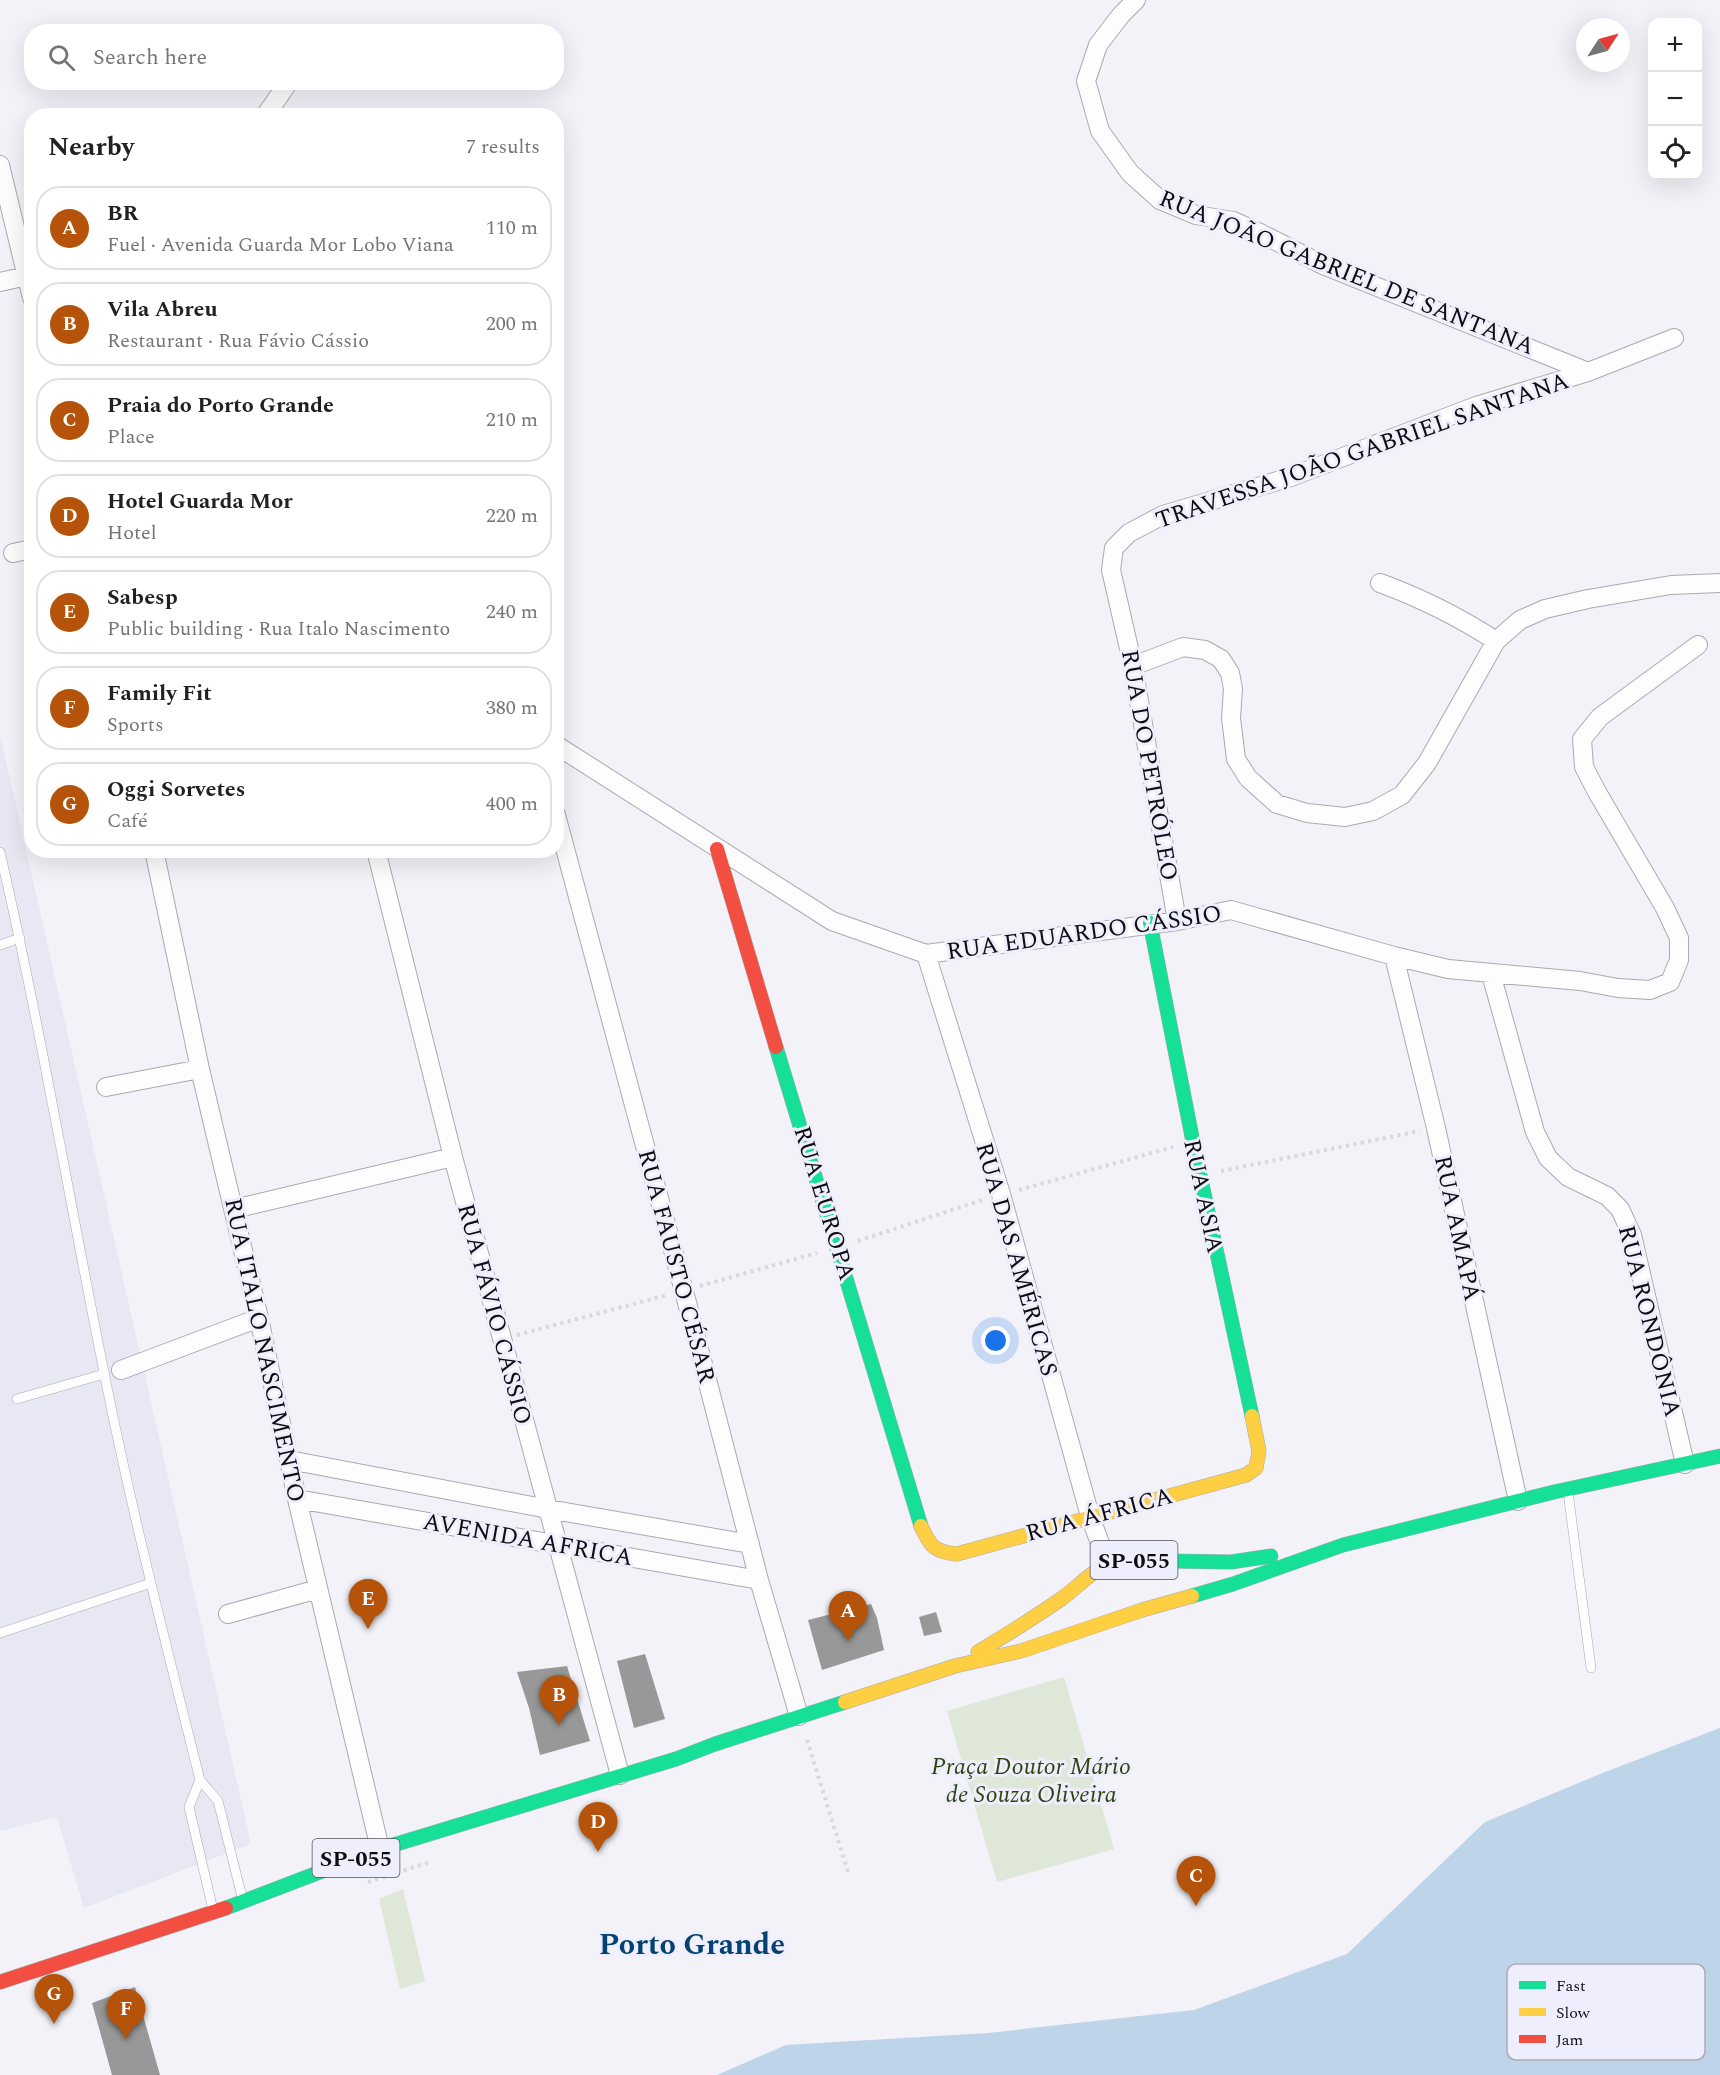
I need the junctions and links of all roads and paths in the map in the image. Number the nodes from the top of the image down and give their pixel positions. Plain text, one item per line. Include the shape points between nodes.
1 (1136, 0) edge
2 (283, 90) edge
3 (271, 108) edge
4 (0, 165) edge
5 (24, 264) edge
6 (24, 277) edge
7 (0, 282) edge
8 (1674, 338) dead end
9 (1588, 372) junction
10 (24, 551) edge
11 (12, 554) dead end
12 (1380, 583) dead end
13 (1720, 583) edge
14 (1121, 610) joint
15 (1496, 641) junction
16 (1698, 645) dead end
17 (1133, 666) junction
18 (564, 750) edge
19 (564, 846) edge
20 (717, 849) junction
21 (0, 852) edge
22 (156, 858) edge
23 (378, 858) edge
24 (1177, 921) junction
25 (1150, 923) junction
26 (20, 938) junction
27 (0, 945) edge
28 (926, 954) junction
29 (1394, 956) junction
30 (1491, 974) junction
31 (200, 1069) junction
32 (106, 1087) dead end
33 (1436, 1128) junction
34 (453, 1157) junction
35 (1200, 1175) junction
36 (234, 1209) junction
37 (259, 1318) junction
38 (113, 1372) junction
39 (16, 1399) dead end
40 (1720, 1456) edge
41 (289, 1460) junction
42 (1684, 1464) junction
43 (1256, 1468) joint
44 (1568, 1489) junction
45 (297, 1499) junction
46 (1518, 1501) junction
47 (548, 1509) junction
48 (1090, 1516) junction
49 (557, 1543) junction
50 (750, 1544) junction
51 (1343, 1545) junction
52 (940, 1553) joint
53 (1127, 1560) junction
54 (1137, 1573) dead end
55 (1098, 1575) junction
56 (759, 1580) junction
57 (151, 1583) junction
58 (318, 1589) junction
59 (1144, 1594) dead end
60 (1102, 1607) dead end
61 (1142, 1610) junction
62 (228, 1614) dead end
63 (1113, 1620) junction
64 (0, 1633) edge
65 (955, 1666) junction
66 (1591, 1668) dead end
67 (799, 1716) junction
68 (620, 1775) junction
69 (200, 1780) junction
70 (380, 1849) junction
71 (848, 1872) dead end
72 (243, 1901) junction
73 (214, 1913) junction
74 (0, 1982) edge

1 - 9 street, RUA JOÃO GABRIEL DE SANTANA via 1098,45 1086,81 1100,131 1130,172 1160,200 1196,215 1233,221 1323,266
2 - 3 street
4 - 5 street
6 - 7 street
8 - 9 street, TRAVESSA JOÃO GABRIEL SANTANA
9 - 14 street, TRAVESSA JOÃO GABRIEL SANTANA via 1476,406 1291,477 1163,515 1129,533 1114,548 1111,570
10 - 11 street
12 - 15 street via 1419,597
13 - 15 street via 1671,585 1545,609 1520,620
14 - 17 street, RUA DO PETRÓLEO
15 - 17 street via 1427,763 1402,795 1373,811 1346,817 1307,813 1277,804 1248,778 1236,759 1231,717 1233,689 1230,673 1221,659 1205,650 1183,647
16 - 30 street, RUA EDUARDO CÁSSIO via 1600,717 1582,739 1584,767 1679,938 1679,960 1670,982 1650,990
17 - 24 street, RUA DO PETRÓLEO
18 - 20 street, RUA EDUARDO CÁSSIO
19 - 50 street, RUA FAUSTO CÉSAR
20 - 28 street, RUA EDUARDO CÁSSIO via 832,921
20 - 52 main road, RUA EUROPA via 919,1521 931,1545
21 - 26 lane
22 - 31 street, RUA ITALO NASCIMENTO
23 - 34 street, RUA FÁVIO CÁSSIO
24 - 25 street, RUA EDUARDO CÁSSIO
24 - 29 street, RUA EDUARDO CÁSSIO via 1231,910
25 - 28 street, RUA EDUARDO CÁSSIO
25 - 35 main road, RUA ASIA
26 - 27 lane
26 - 38 lane
28 - 48 street, RUA DAS AMÉRICAS via 1001,1194
29 - 30 street, RUA EDUARDO CÁSSIO
29 - 33 street, RUA AMAPÁ
30 - 42 street, RUA RONDÔNIA via 1534,1132 1548,1158 1568,1177 1608,1196 1620,1209 1632,1235
31 - 32 street
31 - 36 street, RUA ITALO NASCIMENTO
33 - 35 path
33 - 46 street, RUA AMAPÁ
34 - 36 street
34 - 47 street, RUA FÁVIO CÁSSIO
35 - 43 main road, RUA ASIA via 1259,1451
36 - 37 street, RUA ITALO NASCIMENTO
37 - 38 street
37 - 41 street, RUA ITALO NASCIMENTO
38 - 39 lane
38 - 57 lane
40 - 42 main road, SP-055
41 - 45 street, RUA ITALO NASCIMENTO
41 - 47 street, AVENIDA AFRICA
42 - 44 main road, SP-055
43 - 48 main road, RUA ÁFRICA via 1246,1475
44 - 46 main road, SP-055
44 - 66 lane
45 - 49 street, AVENIDA AFRICA
45 - 58 street, RUA ITALO NASCIMENTO
46 - 51 main road, SP-055
47 - 49 street, RUA FÁVIO CÁSSIO
47 - 50 street, AVENIDA AFRICA
48 - 52 main road, RUA ÁFRICA via 957,1554
48 - 55 street, RUA DAS AMÉRICAS
49 - 56 street, AVENIDA AFRICA
49 - 68 street, RUA FÁVIO CÁSSIO
50 - 56 street, RUA FAUSTO CÉSAR
51 - 53 main road, SP-055 via 1231,1562
51 - 61 main road, SP-055 via 1233,1584
53 - 54 main road, SP-055
53 - 55 main road, SP-055
55 - 65 main road, SP-055
56 - 67 street, RUA FAUSTO CÉSAR
57 - 64 lane
57 - 69 lane
58 - 62 street
58 - 70 street, RUA ITALO NASCIMENTO
59 - 61 main road, SP-055
60 - 63 main road, SP-055
61 - 63 main road, SP-055
63 - 65 main road, SP-055 via 1021,1651
65 - 67 main road, SP-055
67 - 68 main road, SP-055
67 - 71 path
68 - 70 main road, SP-055
69 - 72 lane via 218,1801
69 - 73 lane via 189,1807
70 - 72 main road, SP-055
72 - 73 main road, SP-055
73 - 74 main road, SP-055

